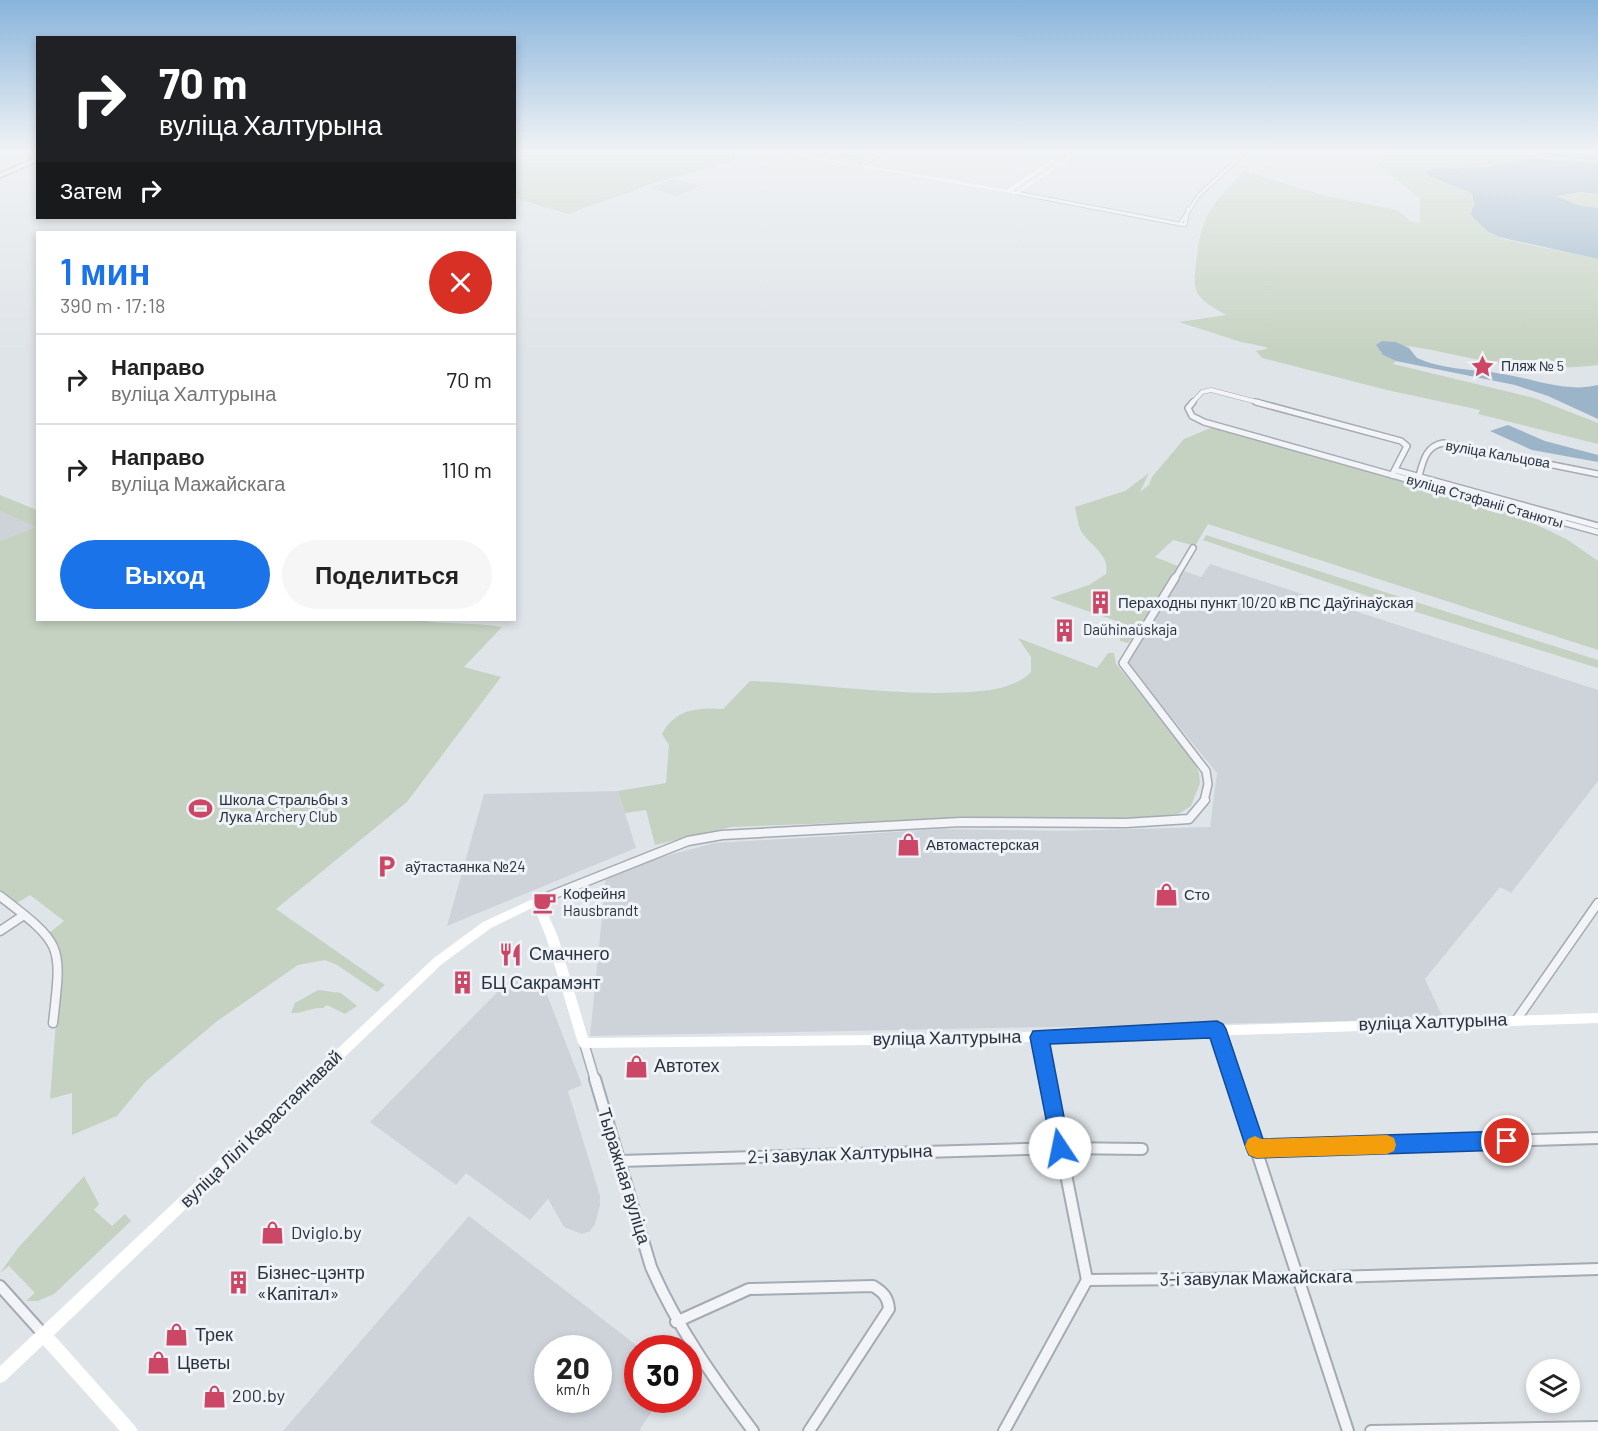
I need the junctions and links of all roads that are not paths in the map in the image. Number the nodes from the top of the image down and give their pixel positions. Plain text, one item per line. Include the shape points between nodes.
1 (1151, 219) edge
2 (1183, 219) edge
3 (1186, 219) edge
4 (1180, 224) junction
5 (1394, 472) junction
6 (1598, 474) edge
7 (1419, 476) junction
8 (1598, 526) edge
9 (1598, 532) edge
10 (1193, 548) dead end
11 (0, 896) edge
12 (537, 901) junction
13 (1598, 903) edge
14 (24, 915) junction
15 (0, 931) edge
16 (1598, 1018) edge
17 (1516, 1019) junction
18 (53, 1023) dead end
19 (1217, 1029) junction
20 (1039, 1037) junction
21 (584, 1043) junction
22 (1598, 1138) edge
23 (1060, 1148) junction
24 (1256, 1148) junction
25 (1142, 1149) dead end
26 (620, 1161) junction
27 (1598, 1269) edge
28 (1300, 1278) junction
29 (1087, 1280) junction
30 (0, 1286) edge
31 (676, 1322) junction
32 (44, 1335) junction
33 (0, 1377) edge
34 (1598, 1427) edge
35 (130, 1431) edge
36 (753, 1431) edge
37 (809, 1431) edge
38 (1004, 1431) edge
39 (1348, 1431) edge
40 (1371, 1431) edge

1 - 4 street
2 - 4 street
3 - 4 street via 1185,225
5 - 5 street, вуліца Стэфаніі Станюты via 1196,419 1189,412 1190,405 1202,392 1212,390 1401,441 1407,446
5 - 7 street
5 - 9 street, вуліца Стэфаніі Станюты
6 - 7 street, вуліца Кальцова via 1441,442 1427,449
7 - 8 street
10 - 12 street via 1123,663 1206,771 1208,793 1189,819 952,823 722,835 687,841
11 - 14 street
12 - 21 street, Тыражная вуліца
12 - 32 street, вуліца Лілі Карастаянавай via 487,925 438,961
13 - 17 street
14 - 15 street
14 - 18 street via 50,936 60,957
16 - 17 street, вуліца Халтурына
17 - 19 street, вуліца Халтурына
19 - 20 street, вуліца Халтурына
19 - 24 street
20 - 21 street, вуліца Халтурына
20 - 23 street
21 - 26 street, Тыражная вуліца
22 - 24 street
23 - 25 street, 2-і завулак Халтурына
23 - 26 street, 2-і завулак Халтурына
23 - 29 street
24 - 28 street
26 - 31 street, Тыражная вуліца via 651,1266
27 - 28 street, 3-і завулак Мажайскага
28 - 29 street, 3-і завулак Мажайскага
28 - 39 street
29 - 38 street
30 - 32 street
31 - 36 street, Тыражная вуліца
31 - 37 street via 749,1289 873,1286 884,1291 889,1309
32 - 33 street, вуліца Лілі Карастаянавай
32 - 35 street
34 - 40 street

